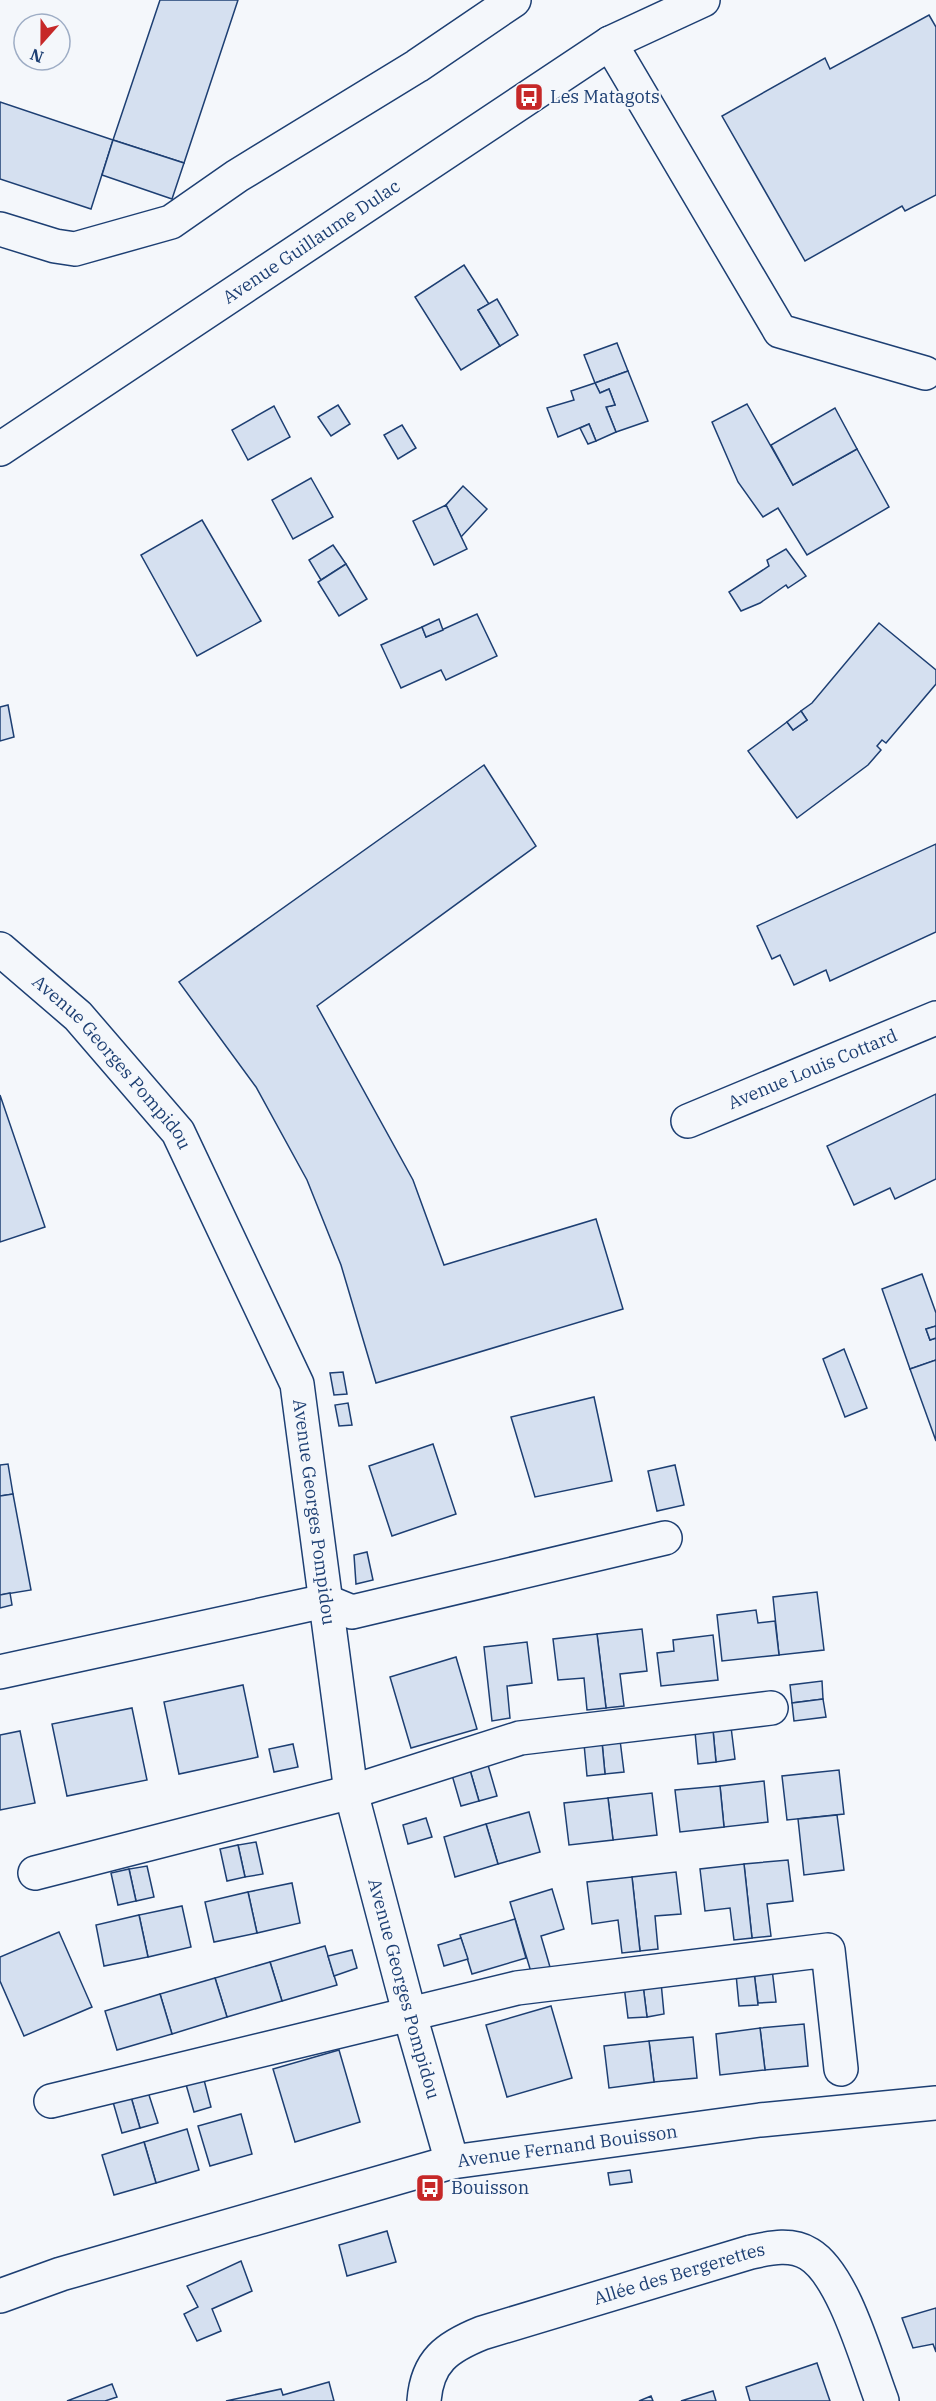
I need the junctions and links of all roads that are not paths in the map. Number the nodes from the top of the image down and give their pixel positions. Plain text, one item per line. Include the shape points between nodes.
1 (514, 0) edge
2 (657, 0) edge
3 (702, 0) edge
4 (616, 39) junction
5 (0, 229) edge
6 (925, 373) dead end
7 (0, 449) edge
8 (5, 960) edge
9 (936, 1018) edge
10 (688, 1121) dead end
11 (665, 1538) dead end
12 (325, 1601) junction
13 (0, 1672) edge
14 (771, 1707) dead end
15 (351, 1792) junction
16 (35, 1873) dead end
17 (409, 2012) junction
18 (841, 2069) dead end
19 (51, 2101) dead end
20 (936, 2103) edge
21 (452, 2162) junction
22 (0, 2296) edge
23 (424, 2401) edge
24 (882, 2401) edge

1 - 5 street via 171,222 75,249
2 - 4 street, Avenue Guillaume Dulac
3 - 4 street, Avenue Guillaume Dulac
4 - 6 street via 780,331
4 - 7 street, Avenue Guillaume Dulac
8 - 12 street, Avenue Georges Pompidou via 78,1016 178,1132 297,1384
9 - 10 street, Avenue Louis Cottard
11 - 12 street via 352,1612
12 - 13 street
12 - 15 street, Avenue Georges Pompidou
14 - 15 street via 520,1738
15 - 16 street
15 - 17 street, Avenue Georges Pompidou
17 - 18 street via 517,1988 828,1950
17 - 19 street
17 - 21 street, Avenue Georges Pompidou
20 - 21 street, Avenue Fernand Bouisson via 760,2120
21 - 22 street, Avenue Fernand Bouisson via 61,2274
23 - 24 street, Allée des Bergerettes via 432,2367 452,2346 482,2333 751,2252 784,2246 808,2253 824,2266 837,2286

